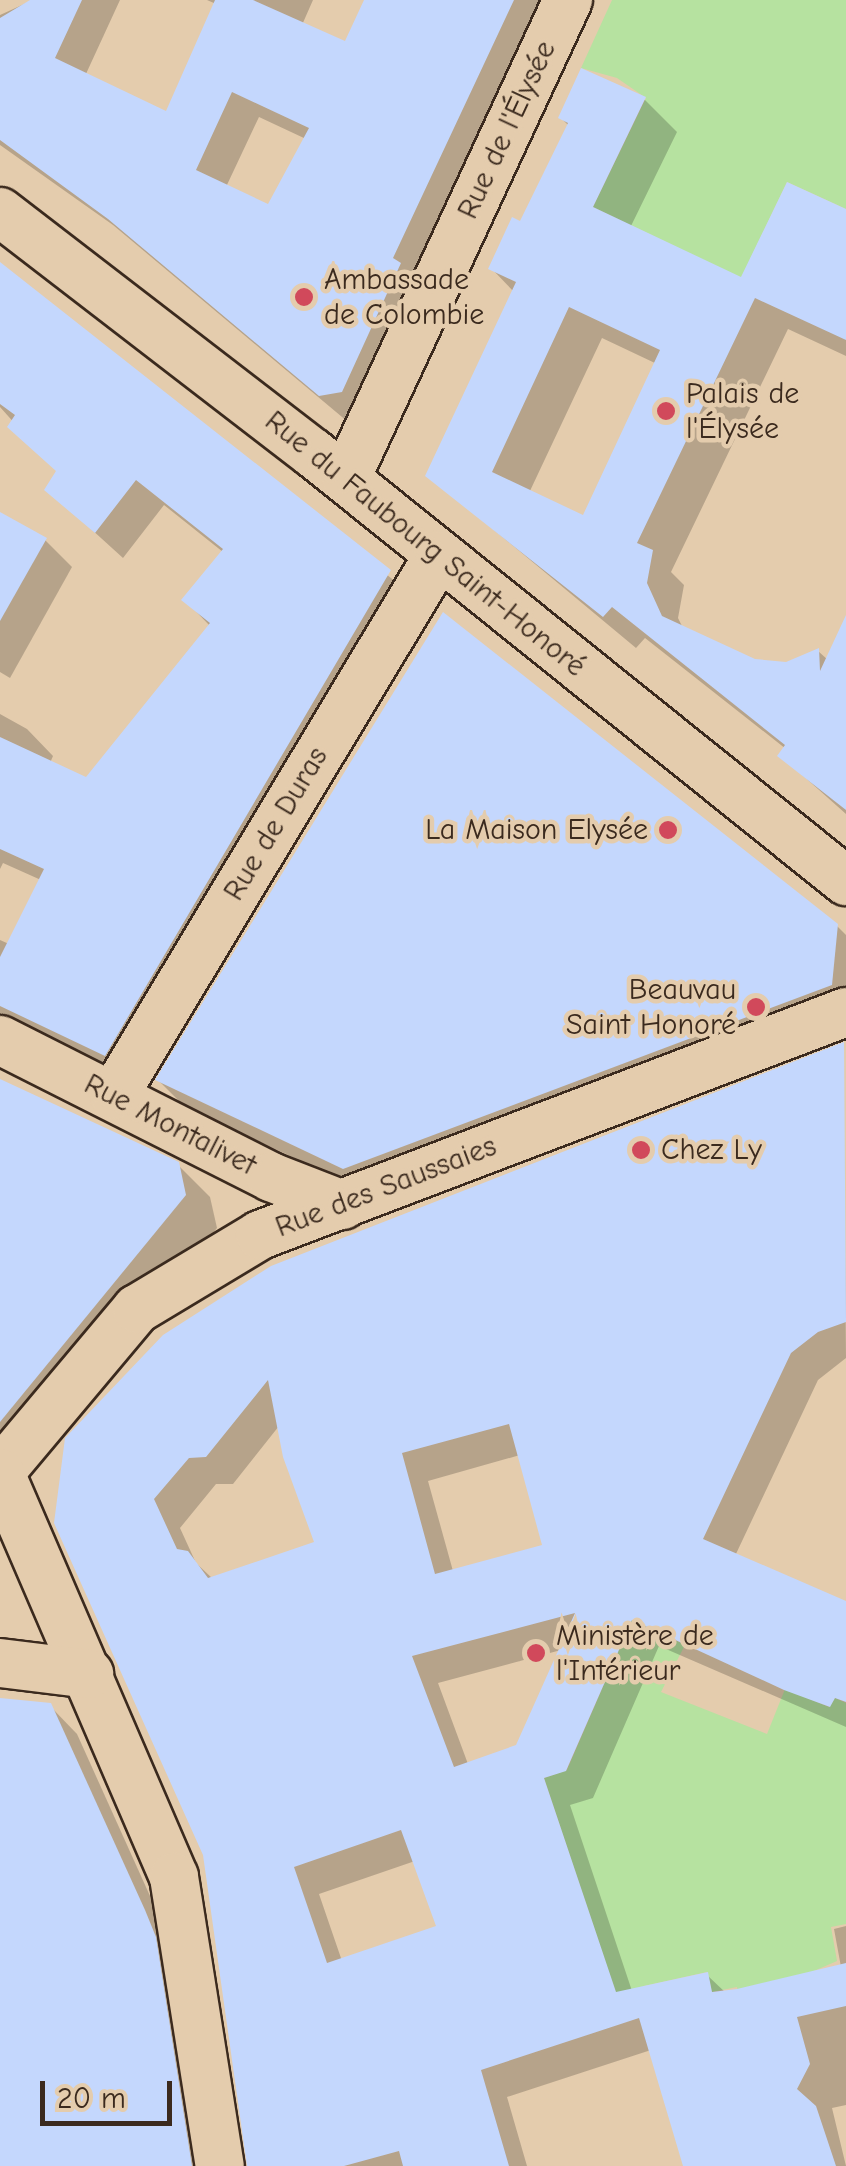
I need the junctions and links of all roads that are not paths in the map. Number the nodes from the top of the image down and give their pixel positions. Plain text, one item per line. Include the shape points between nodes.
1 (568, 0) edge
2 (0, 212) edge
3 (346, 478) junction
4 (439, 555) junction
5 (846, 881) edge
6 (846, 1012) edge
7 (0, 1040) edge
8 (114, 1095) junction
9 (343, 1205) junction
10 (0, 1473) edge
11 (0, 1662) edge
12 (89, 1674) junction
13 (220, 2166) edge

1 - 3 street, Rue de l'Élysée
2 - 3 street, Rue du Faubourg Saint-Honoré
3 - 4 street, Rue du Faubourg Saint-Honoré
4 - 5 street, Rue du Faubourg Saint-Honoré
4 - 8 street, Rue de Duras
6 - 9 street, Rue des Saussaies
7 - 8 street, Rue Montalivet
8 - 9 street, Rue Montalivet via 271,1177
9 - 10 street, Rue des Saussaies via 260,1235 137,1308
10 - 12 street
11 - 12 street
12 - 13 street via 174,1877

